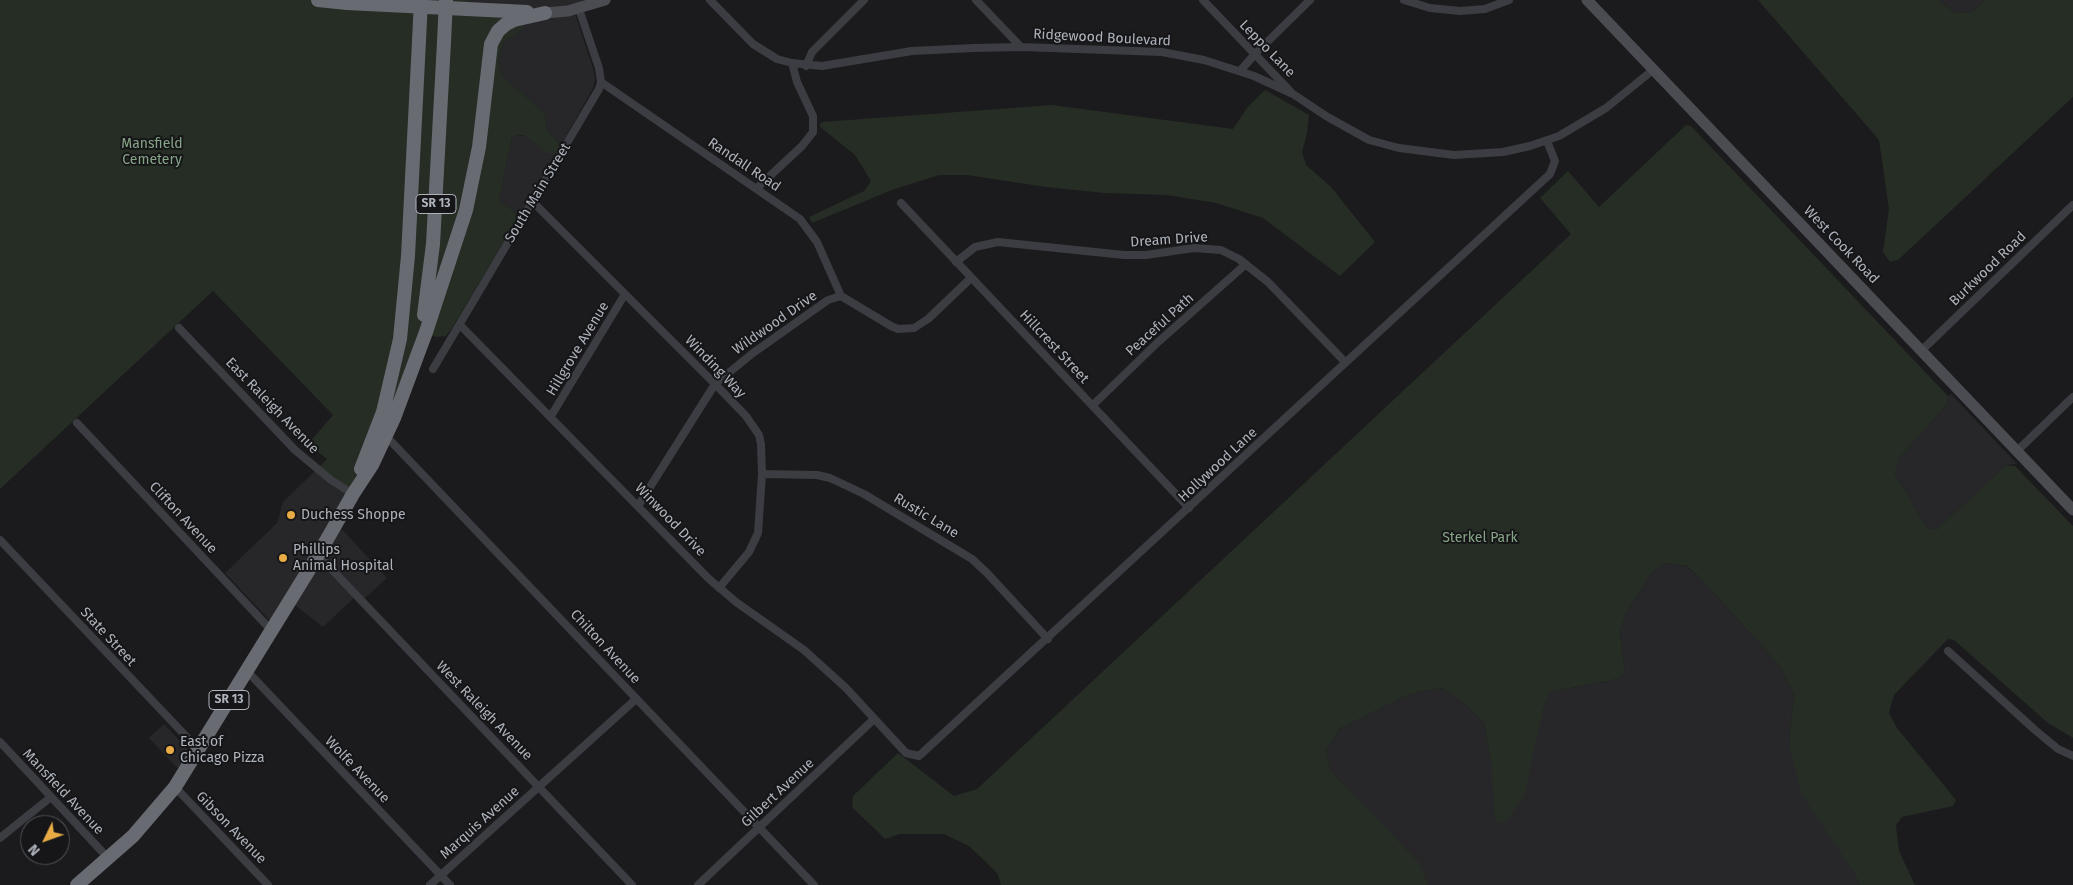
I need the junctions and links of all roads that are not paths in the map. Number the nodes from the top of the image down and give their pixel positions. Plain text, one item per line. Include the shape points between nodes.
1 (318, 0) edge
2 (421, 0) edge
3 (446, 0) edge
4 (606, 0) edge
5 (710, 0) edge
6 (864, 0) edge
7 (976, 0) edge
8 (1203, 0) edge
9 (1310, 0) edge
10 (1404, 0) edge
11 (1508, 0) edge
12 (1587, 0) edge
13 (579, 9) junction
14 (545, 13) junction
15 (1021, 47) junction
16 (1255, 54) junction
17 (792, 63) junction
18 (806, 66) junction
19 (1240, 70) junction
20 (1653, 70) junction
21 (601, 82) junction
22 (1293, 94) junction
23 (1547, 141) junction
24 (757, 188) junction
25 (533, 202) junction
26 (900, 203) dead end
27 (2073, 204) edge
28 (956, 262) junction
29 (1246, 264) junction
30 (971, 278) junction
31 (625, 294) junction
32 (841, 296) junction
33 (460, 324) junction
34 (179, 328) dead end
35 (1921, 351) junction
36 (1345, 362) junction
37 (413, 364) junction
38 (433, 369) dead end
39 (715, 384) junction
40 (2073, 398) edge
41 (1093, 405) junction
42 (551, 416) junction
43 (77, 424) dead end
44 (382, 431) junction
45 (2017, 451) junction
46 (762, 474) junction
47 (353, 494) junction
48 (638, 506) junction
49 (1189, 508) junction
50 (2073, 510) edge
51 (0, 540) edge
52 (318, 554) junction
53 (719, 588) junction
54 (271, 630) junction
55 (1048, 639) junction
56 (1948, 651) dead end
57 (247, 671) junction
58 (636, 699) junction
59 (874, 720) junction
60 (0, 742) edge
61 (198, 750) junction
62 (2073, 756) edge
63 (175, 787) junction
64 (539, 787) junction
65 (51, 797) junction
66 (759, 828) junction
67 (0, 838) edge
68 (108, 858) junction
69 (441, 875) junction
70 (83, 883) edge
71 (268, 885) edge
72 (430, 885) edge
73 (450, 885) edge
74 (632, 885) edge
75 (698, 885) edge
76 (814, 885) edge

1 - 14 highway
2 - 44 highway, SR 13, bridge via 408,256 401,331
3 - 37 highway, SR 13, bridge via 431,263 426,308
4 - 13 main road
5 - 17 street, Ridgewood Boulevard via 753,44 778,59
6 - 18 street via 812,52
7 - 15 street
8 - 16 street, Leppo Lane
9 - 16 street
10 - 11 street via 1460,12 1485,9
12 - 20 main road, West Cook Road
13 - 14 main road
13 - 21 street via 600,68
14 - 37 highway via 506,24 491,44 483,125 472,186
15 - 18 street, Ridgewood Boulevard via 936,49
15 - 19 street, Ridgewood Boulevard via 1162,52
16 - 19 street
16 - 22 street, Leppo Lane
17 - 18 street, Ridgewood Boulevard
17 - 24 street via 813,116 813,132
19 - 22 street, Ridgewood Boulevard
20 - 23 street, Ridgewood Boulevard via 1600,112
20 - 35 main road, West Cook Road
21 - 24 street, Randall Road
21 - 25 street, South Main Street
22 - 23 street, Ridgewood Boulevard via 1356,134 1399,148 1471,155 1503,152
23 - 36 street, Hollywood Lane via 1555,161 1550,174
24 - 32 street, Randall Road via 800,218 813,234
25 - 31 street, Winding Way
25 - 33 street, South Main Street
26 - 28 street, Hillcrest Street
27 - 35 street, Burkwood Road
28 - 29 street, Dream Drive via 975,247 1006,242 1124,255 1211,248
28 - 30 street, Hillcrest Street
29 - 36 street, Dream Drive via 1268,282
29 - 41 street, Peaceful Path
30 - 32 street via 921,325 906,329 883,322
30 - 41 street, Hillcrest Street
31 - 39 street, Winding Way
31 - 42 street, Hillgrove Avenue
32 - 39 street, Wildwood Drive via 828,300
33 - 38 street, South Main Street
33 - 42 street, Winwood Drive
34 - 47 street, East Raleigh Avenue via 295,450
35 - 45 main road, West Cook Road
36 - 49 street, Hollywood Lane
37 - 44 highway, SR 13
39 - 46 street, Winding Way via 759,435
39 - 48 street, Wildwood Drive
40 - 45 street
41 - 49 street, Hillcrest Street
42 - 48 street, Winwood Drive
43 - 54 street, Clifton Avenue
44 - 47 highway, SR 13 via 372,465
44 - 58 street, Chilton Avenue
45 - 50 main road, West Cook Road
46 - 53 street, Winding Way via 760,520 754,542
46 - 55 street, Rustic Lane via 830,478 864,494 972,559
47 - 52 highway, SR 13
48 - 53 street, Winwood Drive
49 - 55 street, Hollywood Lane
51 - 61 street, State Street
52 - 54 highway, SR 13
52 - 64 street, West Raleigh Avenue
53 - 59 street, Winwood Drive via 804,650 846,688
54 - 57 highway, SR 13
55 - 59 street, Hollywood Lane via 920,756 906,753
56 - 62 street via 2034,730
57 - 61 highway, SR 13
57 - 69 street, Wolfe Avenue
58 - 64 street, Marquis Avenue
58 - 66 street, Chilton Avenue
59 - 66 street, Gilbert Avenue
60 - 65 street, Mansfield Avenue
61 - 63 highway, SR 13
63 - 68 highway, SR 13 via 151,818
63 - 71 street, Gibson Avenue
64 - 69 street, Marquis Avenue
64 - 74 street, West Raleigh Avenue
65 - 67 street
65 - 68 street, Mansfield Avenue
66 - 75 street, Gilbert Avenue
66 - 76 street, Chilton Avenue
68 - 70 highway, SR 13
69 - 72 street, Marquis Avenue
69 - 73 street, Wolfe Avenue

